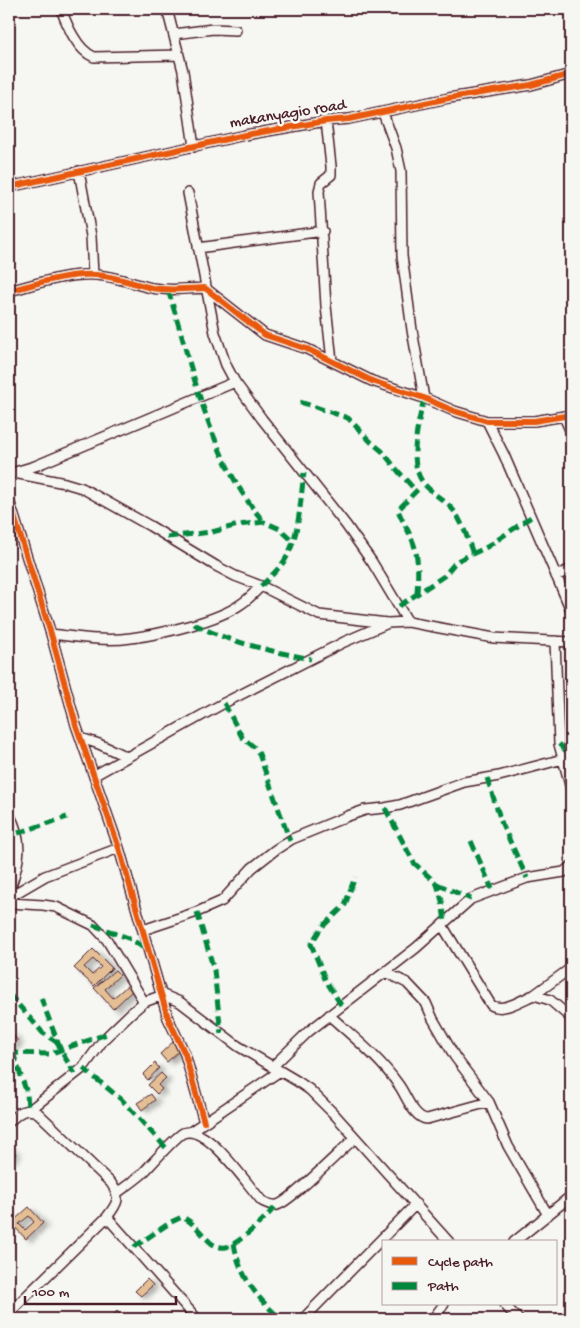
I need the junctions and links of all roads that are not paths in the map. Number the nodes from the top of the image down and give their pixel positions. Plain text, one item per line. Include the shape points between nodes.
1 (61, 9) edge
2 (167, 9) edge
3 (236, 30) dead end
4 (174, 34) junction
5 (179, 55) junction
6 (571, 74) edge
7 (383, 113) junction
8 (326, 121) junction
9 (194, 147) junction
10 (79, 171) junction
11 (9, 187) edge
12 (188, 193) dead end
13 (323, 231) junction
14 (198, 248) junction
15 (93, 275) junction
16 (205, 288) junction
17 (9, 291) edge
18 (332, 361) junction
19 (235, 382) junction
20 (424, 398) junction
21 (568, 416) edge
22 (487, 421) junction
23 (571, 432) edge
24 (10, 472) edge
25 (9, 500) edge
26 (571, 569) edge
27 (556, 576) junction
28 (261, 586) junction
29 (571, 610) edge
30 (408, 622) junction
31 (388, 623) junction
32 (51, 634) junction
33 (554, 641) junction
34 (571, 642) edge
35 (81, 738) junction
36 (127, 757) junction
37 (563, 759) junction
38 (95, 775) junction
39 (571, 789) edge
40 (9, 814) edge
41 (119, 848) junction
42 (571, 866) edge
43 (9, 891) edge
44 (9, 897) edge
45 (9, 904) edge
46 (442, 925) junction
47 (142, 930) junction
48 (571, 968) edge
49 (385, 972) junction
50 (163, 995) junction
51 (534, 995) junction
52 (144, 1002) junction
53 (329, 1014) junction
54 (571, 1018) edge
55 (276, 1069) junction
56 (489, 1102) junction
57 (31, 1109) junction
58 (9, 1122) edge
59 (204, 1122) junction
60 (190, 1132) junction
61 (355, 1138) junction
62 (117, 1193) junction
63 (571, 1196) edge
64 (416, 1204) junction
65 (548, 1215) junction
66 (107, 1217) junction
67 (447, 1240) edge
68 (517, 1240) edge
69 (442, 1306) edge
70 (506, 1306) edge
71 (11, 1308) edge
72 (197, 1319) edge
73 (303, 1319) edge
74 (432, 1319) edge
75 (518, 1319) edge

1 - 5 street via 88,55
2 - 4 street
3 - 4 street
4 - 5 street
5 - 9 street
6 - 7 street, makanyagio road via 531,86 434,101
7 - 8 street, makanyagio road
7 - 20 street via 401,171 402,256
8 - 9 street, makanyagio road via 245,134
8 - 13 street via 331,166 330,176 319,186
9 - 10 street, makanyagio road
10 - 11 street, makanyagio road
10 - 15 street via 91,236
12 - 14 street
13 - 14 street
13 - 18 street
14 - 16 street
15 - 16 street via 168,290
15 - 17 street
16 - 18 street via 265,336 300,346
16 - 19 street via 215,333
18 - 20 street via 372,381
19 - 24 street via 35,466
19 - 30 street via 346,525
20 - 22 street
21 - 22 street via 534,421
21 - 23 street
22 - 27 street
24 - 28 street via 82,488 216,566
25 - 32 street
26 - 27 street
27 - 29 street
28 - 31 street via 320,615
28 - 32 street via 232,610 156,633 112,639
30 - 31 street
30 - 33 street via 494,638
31 - 36 street via 236,697
32 - 35 street
33 - 34 street
33 - 37 street via 557,726
35 - 36 street
35 - 38 street
36 - 38 street
37 - 39 street
37 - 47 street via 464,782 400,804 348,816 292,839 275,850 252,868 222,900
38 - 41 street
40 - 43 street via 18,833 19,846
41 - 44 street via 45,876
41 - 47 street
42 - 46 street via 564,872 527,878 470,899
45 - 52 street via 56,907 93,925 107,940
46 - 49 street
46 - 51 street via 491,1005 512,1005
47 - 50 street
48 - 51 street
49 - 53 street
49 - 56 street via 407,983 420,995 455,1057
50 - 52 street
50 - 55 street via 180,1002 238,1046
50 - 59 street via 172,1028 185,1054
51 - 54 street via 550,1000
52 - 57 street via 114,1028 83,1068
53 - 55 street via 308,1032
53 - 56 street via 382,1063 422,1119
55 - 59 street
55 - 61 street via 310,1090
56 - 65 street via 508,1146
57 - 58 street
57 - 62 street via 111,1183
59 - 60 street
60 - 61 street via 200,1135 218,1149 262,1200 277,1205 299,1190
60 - 62 street via 182,1133 140,1176
61 - 64 street
62 - 66 street via 116,1206
63 - 65 street
64 - 67 street
64 - 73 street
65 - 68 street
66 - 71 street
66 - 72 street
69 - 74 street
70 - 75 street

